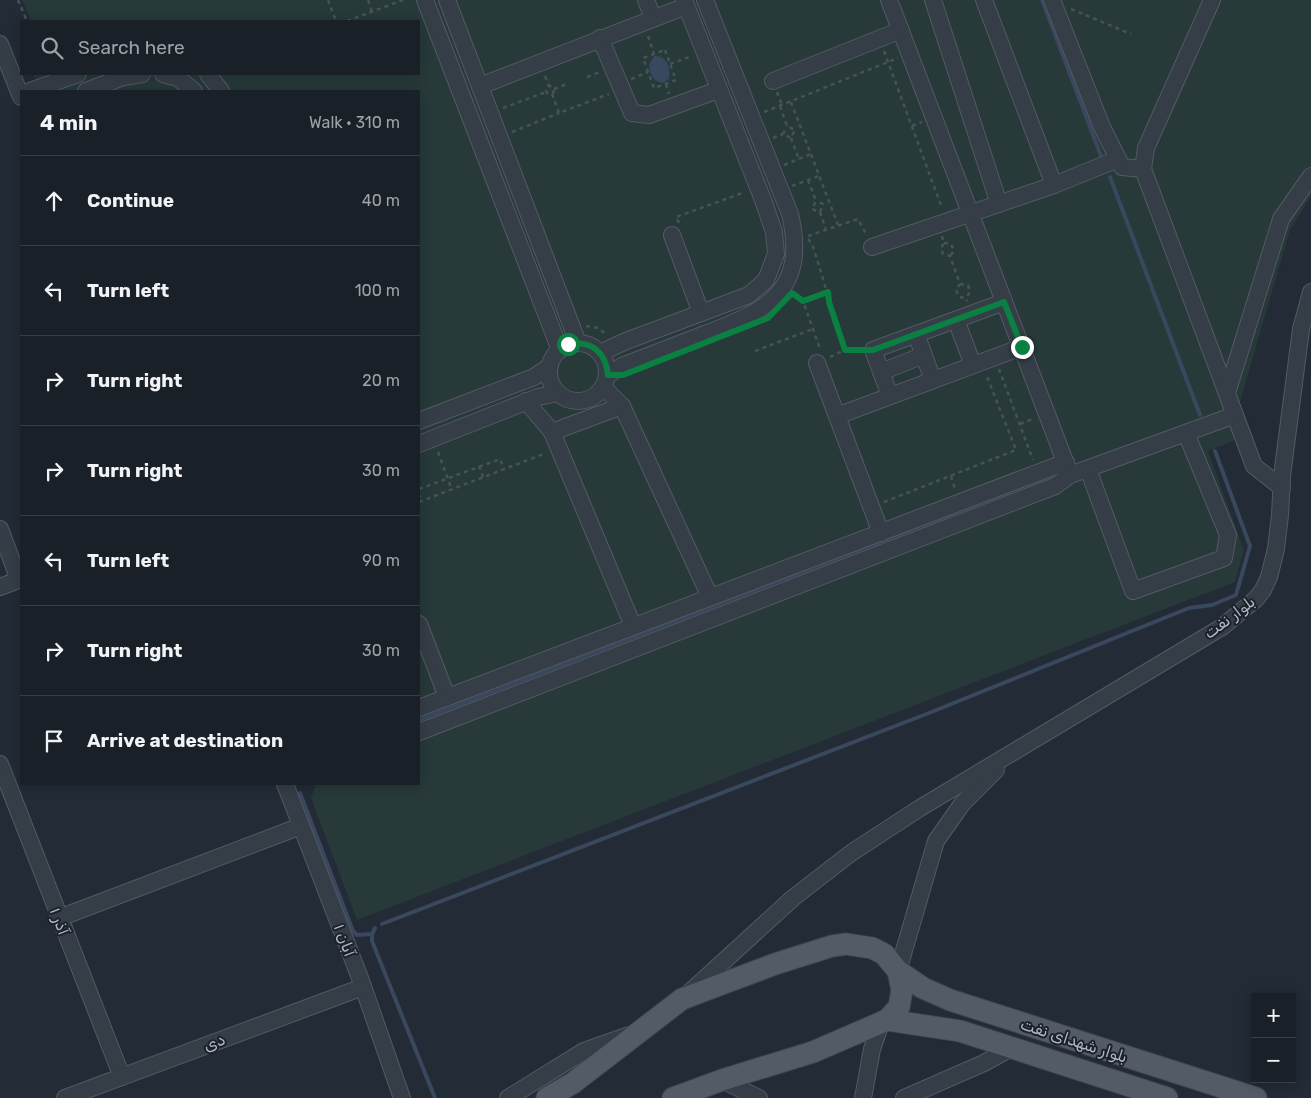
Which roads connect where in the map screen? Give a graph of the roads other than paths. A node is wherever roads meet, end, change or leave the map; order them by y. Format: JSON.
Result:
{"nodes":[{"id":1,"x":425,"y":0,"type":"edge"},
{"id":2,"x":447,"y":0,"type":"edge"},
{"id":3,"x":646,"y":0,"type":"edge"},
{"id":4,"x":705,"y":0,"type":"edge"},
{"id":5,"x":933,"y":0,"type":"edge"},
{"id":6,"x":984,"y":0,"type":"edge"},
{"id":7,"x":1212,"y":0,"type":"edge"},
{"id":8,"x":892,"y":1,"type":"edge"},
{"id":9,"x":1052,"y":1,"type":"edge"},
{"id":10,"x":685,"y":3,"type":"edge"},
{"id":11,"x":648,"y":20,"type":"junction"},
{"id":12,"x":901,"y":30,"type":"junction"},
{"id":13,"x":600,"y":38,"type":"junction"},
{"id":14,"x":0,"y":44,"type":"edge"},
{"id":15,"x":75,"y":75,"type":"edge"},
{"id":16,"x":167,"y":75,"type":"edge"},
{"id":17,"x":209,"y":75,"type":"edge"},
{"id":18,"x":123,"y":76,"type":"edge"},
{"id":19,"x":773,"y":80,"type":"dead end"},
{"id":20,"x":480,"y":86,"type":"junction"},
{"id":21,"x":21,"y":90,"type":"edge"},
{"id":22,"x":34,"y":90,"type":"edge"},
{"id":23,"x":88,"y":90,"type":"edge"},
{"id":24,"x":193,"y":90,"type":"edge"},
{"id":25,"x":220,"y":90,"type":"edge"},
{"id":26,"x":718,"y":90,"type":"junction"},
{"id":27,"x":756,"y":115,"type":"junction"},
{"id":28,"x":732,"y":124,"type":"junction"},
{"id":29,"x":503,"y":133,"type":"junction"},
{"id":30,"x":478,"y":139,"type":"junction"},
{"id":31,"x":1118,"y":159,"type":"junction"},
{"id":32,"x":1143,"y":169,"type":"junction"},
{"id":33,"x":1311,"y":176,"type":"edge"},
{"id":34,"x":1054,"y":185,"type":"junction"},
{"id":35,"x":999,"y":204,"type":"junction"},
{"id":36,"x":971,"y":213,"type":"junction"},
{"id":37,"x":672,"y":235,"type":"road end"},
{"id":38,"x":872,"y":247,"type":"road end"},
{"id":39,"x":1311,"y":292,"type":"edge"},
{"id":40,"x":1004,"y":302,"type":"junction"},
{"id":41,"x":702,"y":313,"type":"junction"},
{"id":42,"x":956,"y":320,"type":"junction"},
{"id":43,"x":916,"y":334,"type":"junction"},
{"id":44,"x":578,"y":343,"type":"junction"},
{"id":45,"x":1022,"y":347,"type":"junction"},
{"id":46,"x":560,"y":350,"type":"junction"},
{"id":47,"x":600,"y":353,"type":"junction"},
{"id":48,"x":924,"y":355,"type":"junction"},
{"id":49,"x":819,"y":357,"type":"road end"},
{"id":50,"x":983,"y":361,"type":"junction"},
{"id":51,"x":550,"y":366,"type":"junction"},
{"id":52,"x":881,"y":372,"type":"junction"},
{"id":53,"x":933,"y":380,"type":"junction"},
{"id":54,"x":605,"y":381,"type":"junction"},
{"id":55,"x":558,"y":393,"type":"junction"},
{"id":56,"x":1227,"y":393,"type":"junction"},
{"id":57,"x":890,"y":396,"type":"junction"},
{"id":58,"x":526,"y":401,"type":"junction"},
{"id":59,"x":622,"y":406,"type":"junction"},
{"id":60,"x":1235,"y":414,"type":"junction"},
{"id":61,"x":836,"y":416,"type":"junction"},
{"id":62,"x":420,"y":421,"type":"edge"},
{"id":63,"x":552,"y":432,"type":"junction"},
{"id":64,"x":1186,"y":433,"type":"junction"},
{"id":65,"x":424,"y":438,"type":"edge"},
{"id":66,"x":1068,"y":469,"type":"junction"},
{"id":67,"x":1088,"y":469,"type":"junction"},
{"id":68,"x":1282,"y":488,"type":"junction"},
{"id":69,"x":0,"y":529,"type":"edge"},
{"id":70,"x":881,"y":532,"type":"junction"},
{"id":71,"x":20,"y":579,"type":"edge"},
{"id":72,"x":0,"y":587,"type":"edge"},
{"id":73,"x":710,"y":597,"type":"junction"},
{"id":74,"x":633,"y":626,"type":"junction"},
{"id":75,"x":420,"y":627,"type":"edge"},
{"id":76,"x":446,"y":697,"type":"junction"},
{"id":77,"x":420,"y":708,"type":"edge"},
{"id":78,"x":420,"y":732,"type":"edge"},
{"id":79,"x":1012,"y":754,"type":"junction"},
{"id":80,"x":0,"y":764,"type":"edge"},
{"id":81,"x":285,"y":785,"type":"edge"},
{"id":82,"x":301,"y":826,"type":"junction"},
{"id":83,"x":58,"y":918,"type":"junction"},
{"id":84,"x":898,"y":971,"type":"junction"},
{"id":85,"x":363,"y":987,"type":"junction"},
{"id":86,"x":682,"y":999,"type":"junction"},
{"id":87,"x":884,"y":1022,"type":"junction"},
{"id":88,"x":641,"y":1030,"type":"junction"},
{"id":89,"x":1013,"y":1047,"type":"junction"},
{"id":90,"x":122,"y":1077,"type":"junction"},
{"id":91,"x":722,"y":1080,"type":"junction"},
{"id":92,"x":66,"y":1098,"type":"edge"},
{"id":93,"x":402,"y":1098,"type":"edge"},
{"id":94,"x":508,"y":1098,"type":"edge"},
{"id":95,"x":547,"y":1098,"type":"edge"},
{"id":96,"x":673,"y":1098,"type":"edge"},
{"id":97,"x":759,"y":1098,"type":"edge"},
{"id":98,"x":863,"y":1098,"type":"edge"},
{"id":99,"x":904,"y":1098,"type":"edge"},
{"id":100,"x":1167,"y":1098,"type":"edge"},
{"id":101,"x":1256,"y":1098,"type":"edge"}],
"edges":[{"from":1,"to":30,"type":"street"},
{"from":2,"to":20,"type":"street"},
{"from":3,"to":11,"type":"street"},
{"from":4,"to":27,"type":"street"},
{"from":5,"to":35,"type":"street"},
{"from":6,"to":34,"type":"street"},
{"from":7,"to":32,"type":"street"},
{"from":8,"to":12,"type":"street"},
{"from":9,"to":31,"type":"street"},
{"from":10,"to":11,"type":"street"},
{"from":10,"to":26,"type":"street"},
{"from":11,"to":13,"type":"street"},
{"from":12,"to":19,"type":"street"},
{"from":12,"to":36,"type":"street"},
{"from":13,"to":20,"type":"street"},
{"from":13,"to":26,"type":"street"},
{"from":14,"to":21,"type":"street"},
{"from":15,"to":22,"type":"street"},
{"from":16,"to":24,"type":"street"},
{"from":17,"to":25,"type":"street"},
{"from":18,"to":23,"type":"street"},
{"from":20,"to":29,"type":"street"},
{"from":26,"to":28,"type":"street"},
{"from":27,"to":28,"type":"street"},
{"from":27,"to":54,"type":"street"},
{"from":28,"to":41,"type":"street"},
{"from":29,"to":30,"type":"street"},
{"from":29,"to":44,"type":"street"},
{"from":30,"to":46,"type":"street"},
{"from":31,"to":32,"type":"street"},
{"from":31,"to":34,"type":"street"},
{"from":32,"to":56,"type":"street"},
{"from":33,"to":56,"type":"street"},
{"from":34,"to":35,"type":"street"},
{"from":35,"to":36,"type":"street"},
{"from":36,"to":38,"type":"street"},
{"from":36,"to":40,"type":"street"},
{"from":37,"to":41,"type":"street"},
{"from":39,"to":68,"type":"street","name":"بلوار نفت"},
{"from":40,"to":42,"type":"street"},
{"from":40,"to":45,"type":"street"},
{"from":41,"to":47,"type":"street"},
{"from":42,"to":43,"type":"street"},
{"from":42,"to":50,"type":"street"},
{"from":43,"to":48,"type":"street"},
{"from":43,"to":52,"type":"street"},
{"from":44,"to":46,"type":"street"},
{"from":44,"to":47,"type":"street"},
{"from":45,"to":50,"type":"street"},
{"from":45,"to":66,"type":"street"},
{"from":46,"to":51,"type":"street"},
{"from":47,"to":54,"type":"street"},
{"from":48,"to":52,"type":"street"},
{"from":48,"to":53,"type":"street"},
{"from":49,"to":61,"type":"street"},
{"from":50,"to":53,"type":"street"},
{"from":51,"to":55,"type":"street"},
{"from":51,"to":62,"type":"street"},
{"from":52,"to":57,"type":"street"},
{"from":53,"to":57,"type":"street"},
{"from":54,"to":55,"type":"street"},
{"from":54,"to":59,"type":"street"},
{"from":55,"to":58,"type":"street"},
{"from":56,"to":60,"type":"street"},
{"from":57,"to":61,"type":"street"},
{"from":58,"to":63,"type":"street"},
{"from":58,"to":65,"type":"street"},
{"from":59,"to":63,"type":"street"},
{"from":59,"to":73,"type":"street"},
{"from":60,"to":64,"type":"street"},
{"from":60,"to":68,"type":"street"},
{"from":61,"to":70,"type":"street"},
{"from":63,"to":74,"type":"street"},
{"from":64,"to":67,"type":"street"},
{"from":64,"to":67,"type":"street"},
{"from":66,"to":67,"type":"street"},
{"from":66,"to":70,"type":"street"},
{"from":66,"to":78,"type":"street"},
{"from":68,"to":79,"type":"street","name":"بلوار نفت"},
{"from":69,"to":71,"type":"street"},
{"from":70,"to":73,"type":"street"},
{"from":71,"to":72,"type":"street"},
{"from":73,"to":74,"type":"street"},
{"from":74,"to":76,"type":"street"},
{"from":75,"to":76,"type":"street"},
{"from":76,"to":77,"type":"street"},
{"from":79,"to":84,"type":"street"},
{"from":79,"to":86,"type":"street"},
{"from":80,"to":83,"type":"street","name":"آذر ۱"},
{"from":81,"to":82,"type":"street","name":"آبان ۱"},
{"from":82,"to":83,"type":"street"},
{"from":82,"to":85,"type":"street","name":"آبان ۱"},
{"from":83,"to":90,"type":"street","name":"آذر ۱"},
{"from":84,"to":86,"type":"main road","name":"بلوار شهدای نفت"},
{"from":84,"to":87,"type":"main road"},
{"from":84,"to":101,"type":"main road","name":"بلوار شهدای نفت"},
{"from":85,"to":90,"type":"street","name":"دی"},
{"from":85,"to":93,"type":"street","name":"آبان ۱"},
{"from":86,"to":88,"type":"main road","name":"بلوار شهدای نفت"},
{"from":87,"to":89,"type":"main road","name":"بلوار شهدای نفت"},
{"from":87,"to":91,"type":"main road"},
{"from":87,"to":98,"type":"street"},
{"from":88,"to":94,"type":"street"},
{"from":88,"to":95,"type":"main road","name":"بلوار شهدای نفت"},
{"from":89,"to":99,"type":"street"},
{"from":89,"to":100,"type":"main road","name":"بلوار شهدای نفت"},
{"from":90,"to":92,"type":"street","name":"دی"},
{"from":91,"to":96,"type":"main road"},
{"from":91,"to":97,"type":"street"}]}
